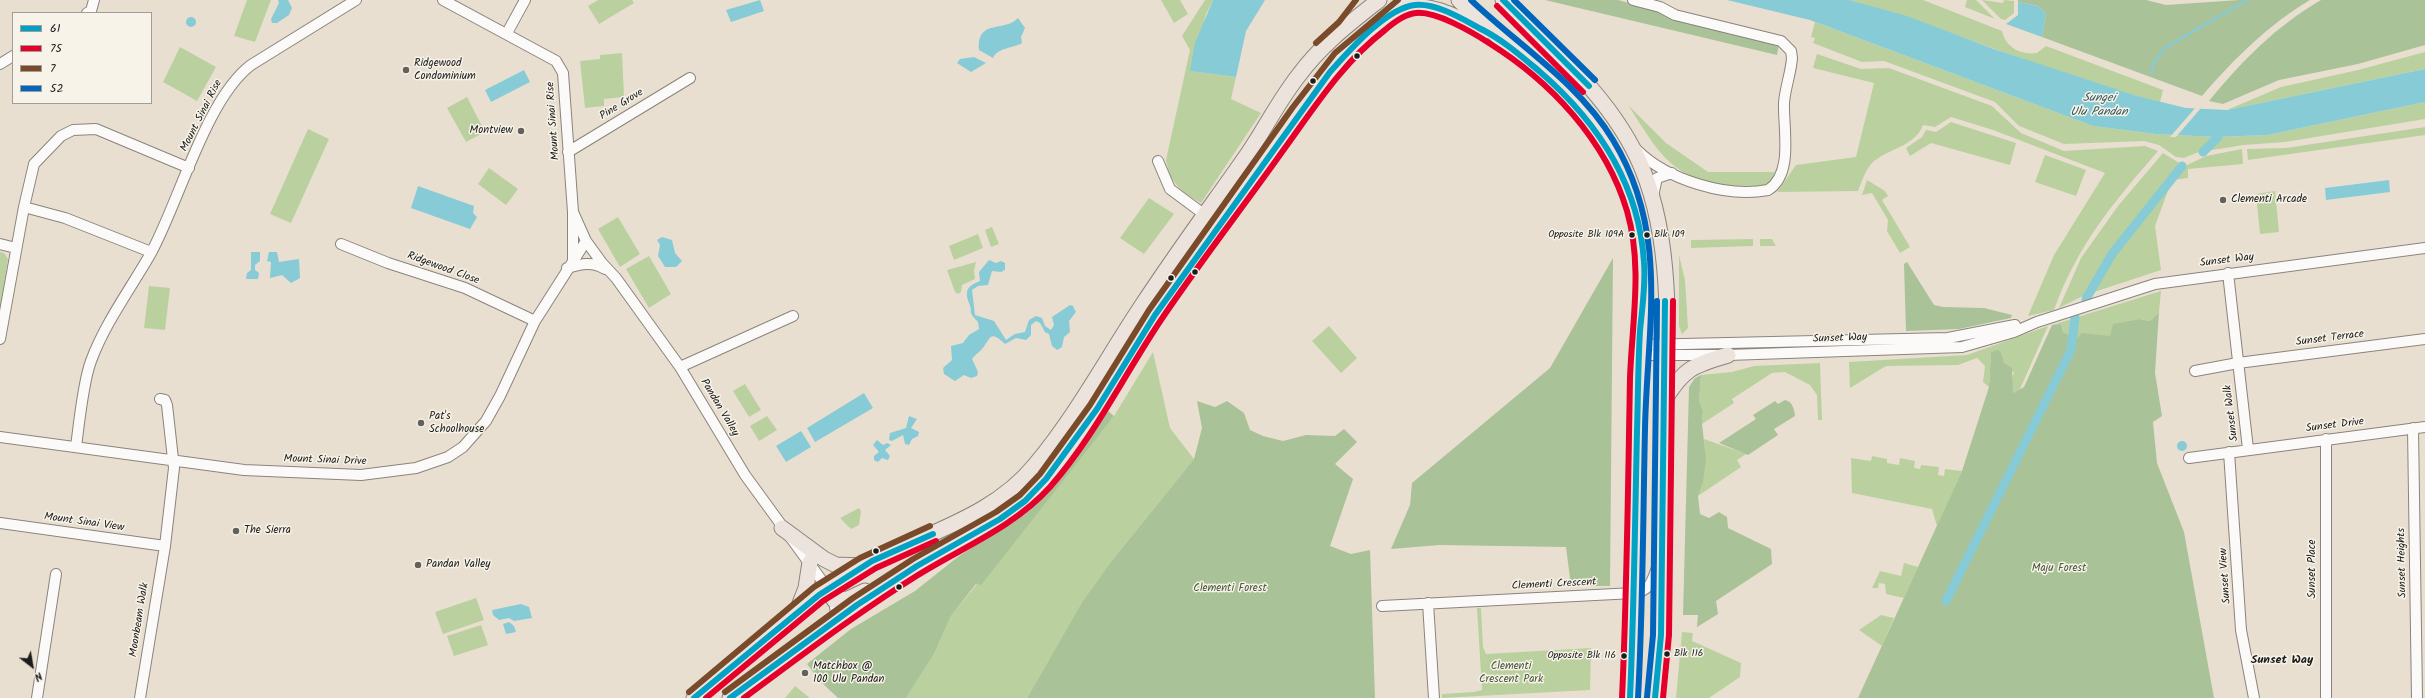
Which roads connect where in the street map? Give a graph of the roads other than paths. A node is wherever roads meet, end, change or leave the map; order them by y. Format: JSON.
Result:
{"nodes":[{"id":1,"x":94,"y":0,"type":"edge"},
{"id":2,"x":356,"y":0,"type":"edge"},
{"id":3,"x":443,"y":0,"type":"edge"},
{"id":4,"x":525,"y":0,"type":"edge"},
{"id":5,"x":1366,"y":0,"type":"edge"},
{"id":6,"x":1379,"y":0,"type":"edge"},
{"id":7,"x":1459,"y":0,"type":"edge"},
{"id":8,"x":1503,"y":0,"type":"edge"},
{"id":9,"x":1633,"y":0,"type":"edge"},
{"id":10,"x":1405,"y":4,"type":"edge"},
{"id":11,"x":90,"y":12,"type":"edge"},
{"id":12,"x":1345,"y":27,"type":"junction"},
{"id":13,"x":507,"y":33,"type":"junction"},
{"id":14,"x":1497,"y":37,"type":"junction"},
{"id":15,"x":12,"y":57,"type":"edge"},
{"id":16,"x":0,"y":64,"type":"edge"},
{"id":17,"x":690,"y":78,"type":"dead end"},
{"id":18,"x":1299,"y":112,"type":"junction"},
{"id":19,"x":1272,"y":115,"type":"junction"},
{"id":20,"x":1629,"y":144,"type":"junction"},
{"id":21,"x":568,"y":152,"type":"junction"},
{"id":22,"x":1158,"y":161,"type":"dead end"},
{"id":23,"x":189,"y":168,"type":"junction"},
{"id":24,"x":1672,"y":173,"type":"junction"},
{"id":25,"x":1653,"y":201,"type":"junction"},
{"id":26,"x":24,"y":207,"type":"junction"},
{"id":27,"x":573,"y":212,"type":"junction"},
{"id":28,"x":1205,"y":215,"type":"junction"},
{"id":29,"x":586,"y":241,"type":"junction"},
{"id":30,"x":0,"y":244,"type":"edge"},
{"id":31,"x":341,"y":244,"type":"dead end"},
{"id":32,"x":16,"y":248,"type":"junction"},
{"id":33,"x":2425,"y":248,"type":"edge"},
{"id":34,"x":151,"y":252,"type":"junction"},
{"id":35,"x":573,"y":260,"type":"junction"},
{"id":36,"x":567,"y":268,"type":"junction"},
{"id":37,"x":2228,"y":274,"type":"junction"},
{"id":38,"x":616,"y":278,"type":"junction"},
{"id":39,"x":792,"y":316,"type":"dead end"},
{"id":40,"x":535,"y":321,"type":"junction"},
{"id":41,"x":2037,"y":322,"type":"junction"},
{"id":42,"x":0,"y":339,"type":"edge"},
{"id":43,"x":2425,"y":339,"type":"edge"},
{"id":44,"x":1640,"y":350,"type":"junction"},
{"id":45,"x":1665,"y":350,"type":"junction"},
{"id":46,"x":1728,"y":355,"type":"junction"},
{"id":47,"x":2238,"y":363,"type":"junction"},
{"id":48,"x":680,"y":367,"type":"junction"},
{"id":49,"x":2195,"y":370,"type":"dead end"},
{"id":50,"x":160,"y":399,"type":"dead end"},
{"id":51,"x":1664,"y":400,"type":"junction"},
{"id":52,"x":2425,"y":427,"type":"edge"},
{"id":53,"x":2413,"y":428,"type":"junction"},
{"id":54,"x":0,"y":437,"type":"edge"},
{"id":55,"x":2326,"y":439,"type":"junction"},
{"id":56,"x":76,"y":448,"type":"junction"},
{"id":57,"x":2248,"y":449,"type":"junction"},
{"id":58,"x":2229,"y":452,"type":"junction"},
{"id":59,"x":2189,"y":458,"type":"dead end"},
{"id":60,"x":173,"y":461,"type":"junction"},
{"id":61,"x":0,"y":523,"type":"edge"},
{"id":62,"x":782,"y":528,"type":"junction"},
{"id":63,"x":165,"y":546,"type":"junction"},
{"id":64,"x":1661,"y":558,"type":"junction"},
{"id":65,"x":810,"y":562,"type":"junction"},
{"id":66,"x":864,"y":566,"type":"junction"},
{"id":67,"x":917,"y":566,"type":"junction"},
{"id":68,"x":56,"y":574,"type":"dead end"},
{"id":69,"x":1634,"y":593,"type":"junction"},
{"id":70,"x":831,"y":594,"type":"junction"},
{"id":71,"x":1428,"y":603,"type":"junction"},
{"id":72,"x":1382,"y":606,"type":"dead end"},
{"id":73,"x":797,"y":612,"type":"junction"},
{"id":74,"x":837,"y":619,"type":"junction"},
{"id":75,"x":37,"y":698,"type":"edge"},
{"id":76,"x":140,"y":698,"type":"edge"},
{"id":77,"x":694,"y":698,"type":"edge"},
{"id":78,"x":730,"y":698,"type":"edge"},
{"id":79,"x":1434,"y":698,"type":"edge"},
{"id":80,"x":1630,"y":698,"type":"edge"},
{"id":81,"x":1655,"y":698,"type":"edge"},
{"id":82,"x":2254,"y":698,"type":"edge"},
{"id":83,"x":2326,"y":698,"type":"edge"},
{"id":84,"x":2417,"y":698,"type":"edge"}],
"edges":[{"from":1,"to":11,"type":"street"},
{"from":2,"to":23,"type":"street","name":"Mount Sinai Rise"},
{"from":3,"to":13,"type":"street","name":"Mount Sinai Rise"},
{"from":4,"to":13,"type":"street"},
{"from":5,"to":12,"type":"main road"},
{"from":6,"to":12,"type":"main road"},
{"from":7,"to":14,"type":"main road"},
{"from":8,"to":20,"type":"main road"},
{"from":9,"to":24,"type":"street"},
{"from":10,"to":14,"type":"main road"},
{"from":10,"to":18,"type":"main road"},
{"from":12,"to":19,"type":"main road"},
{"from":13,"to":21,"type":"street","name":"Mount Sinai Rise"},
{"from":14,"to":44,"type":"main road"},
{"from":15,"to":16,"type":"street"},
{"from":17,"to":21,"type":"street","name":"Pine Grove"},
{"from":18,"to":19,"type":"main road"},
{"from":18,"to":67,"type":"main road"},
{"from":19,"to":28,"type":"main road"},
{"from":20,"to":24,"type":"street"},
{"from":20,"to":25,"type":"main road"},
{"from":21,"to":27,"type":"street","name":"Mount Sinai Rise"},
{"from":22,"to":28,"type":"street"},
{"from":23,"to":26,"type":"street"},
{"from":23,"to":34,"type":"street","name":"Mount Sinai Rise"},
{"from":24,"to":25,"type":"street"},
{"from":25,"to":45,"type":"main road"},
{"from":26,"to":32,"type":"street"},
{"from":26,"to":34,"type":"street"},
{"from":27,"to":29,"type":"street","name":"Pandan Valley"},
{"from":27,"to":35,"type":"street"},
{"from":28,"to":66,"type":"main road"},
{"from":29,"to":35,"type":"street","name":"Mount Sinai Drive"},
{"from":29,"to":38,"type":"street","name":"Pandan Valley"},
{"from":30,"to":32,"type":"street"},
{"from":31,"to":40,"type":"street","name":"Ridgewood Close"},
{"from":32,"to":42,"type":"street"},
{"from":33,"to":37,"type":"street","name":"Sunset Way"},
{"from":34,"to":56,"type":"street","name":"Mount Sinai Rise"},
{"from":35,"to":36,"type":"street","name":"Mount Sinai Drive"},
{"from":36,"to":38,"type":"street"},
{"from":36,"to":40,"type":"street","name":"Mount Sinai Drive"},
{"from":37,"to":41,"type":"street","name":"Sunset Way"},
{"from":37,"to":47,"type":"street","name":"Sunset Walk"},
{"from":38,"to":48,"type":"street","name":"Pandan Valley"},
{"from":39,"to":48,"type":"street"},
{"from":40,"to":60,"type":"street","name":"Mount Sinai Drive"},
{"from":41,"to":45,"type":"street","name":"Sunset Way"},
{"from":41,"to":46,"type":"street","name":"Sunset Way"},
{"from":43,"to":47,"type":"street","name":"Sunset Terrace"},
{"from":44,"to":45,"type":"street","name":"Sunset Way"},
{"from":44,"to":69,"type":"main road"},
{"from":45,"to":46,"type":"street","name":"Sunset Way"},
{"from":45,"to":51,"type":"main road"},
{"from":46,"to":51,"type":"main road"},
{"from":47,"to":49,"type":"street"},
{"from":47,"to":57,"type":"street","name":"Sunset Walk"},
{"from":48,"to":62,"type":"street","name":"Pandan Valley"},
{"from":50,"to":60,"type":"street","name":"Moonbeam Walk"},
{"from":51,"to":64,"type":"main road"},
{"from":52,"to":53,"type":"street","name":"Sunset Drive"},
{"from":53,"to":55,"type":"street","name":"Sunset Drive"},
{"from":53,"to":84,"type":"street","name":"Sunset Heights"},
{"from":54,"to":56,"type":"street","name":"Mount Sinai Drive"},
{"from":55,"to":57,"type":"street","name":"Sunset Drive"},
{"from":55,"to":83,"type":"street","name":"Sunset Place"},
{"from":56,"to":60,"type":"street","name":"Mount Sinai Drive"},
{"from":57,"to":58,"type":"street","name":"Sunset Walk"},
{"from":58,"to":59,"type":"street","name":"Sunset Walk"},
{"from":58,"to":82,"type":"street","name":"Sunset View"},
{"from":60,"to":63,"type":"street","name":"Moonbeam Walk"},
{"from":61,"to":63,"type":"street","name":"Mount Sinai View"},
{"from":62,"to":65,"type":"street","name":"Pandan Valley"},
{"from":62,"to":66,"type":"main road"},
{"from":63,"to":76,"type":"street","name":"Moonbeam Walk"},
{"from":64,"to":69,"type":"street","name":"Clementi Crescent"},
{"from":64,"to":81,"type":"main road"},
{"from":65,"to":70,"type":"street","name":"Pandan Valley"},
{"from":65,"to":73,"type":"main road"},
{"from":66,"to":70,"type":"main road"},
{"from":67,"to":70,"type":"main road"},
{"from":67,"to":74,"type":"main road"},
{"from":68,"to":75,"type":"street"},
{"from":69,"to":71,"type":"street","name":"Clementi Crescent"},
{"from":69,"to":80,"type":"main road"},
{"from":70,"to":73,"type":"main road"},
{"from":70,"to":74,"type":"street","name":"Pandan Valley"},
{"from":71,"to":72,"type":"street","name":"Clementi Crescent"},
{"from":71,"to":79,"type":"street"},
{"from":73,"to":77,"type":"main road"},
{"from":74,"to":78,"type":"main road"}]}
